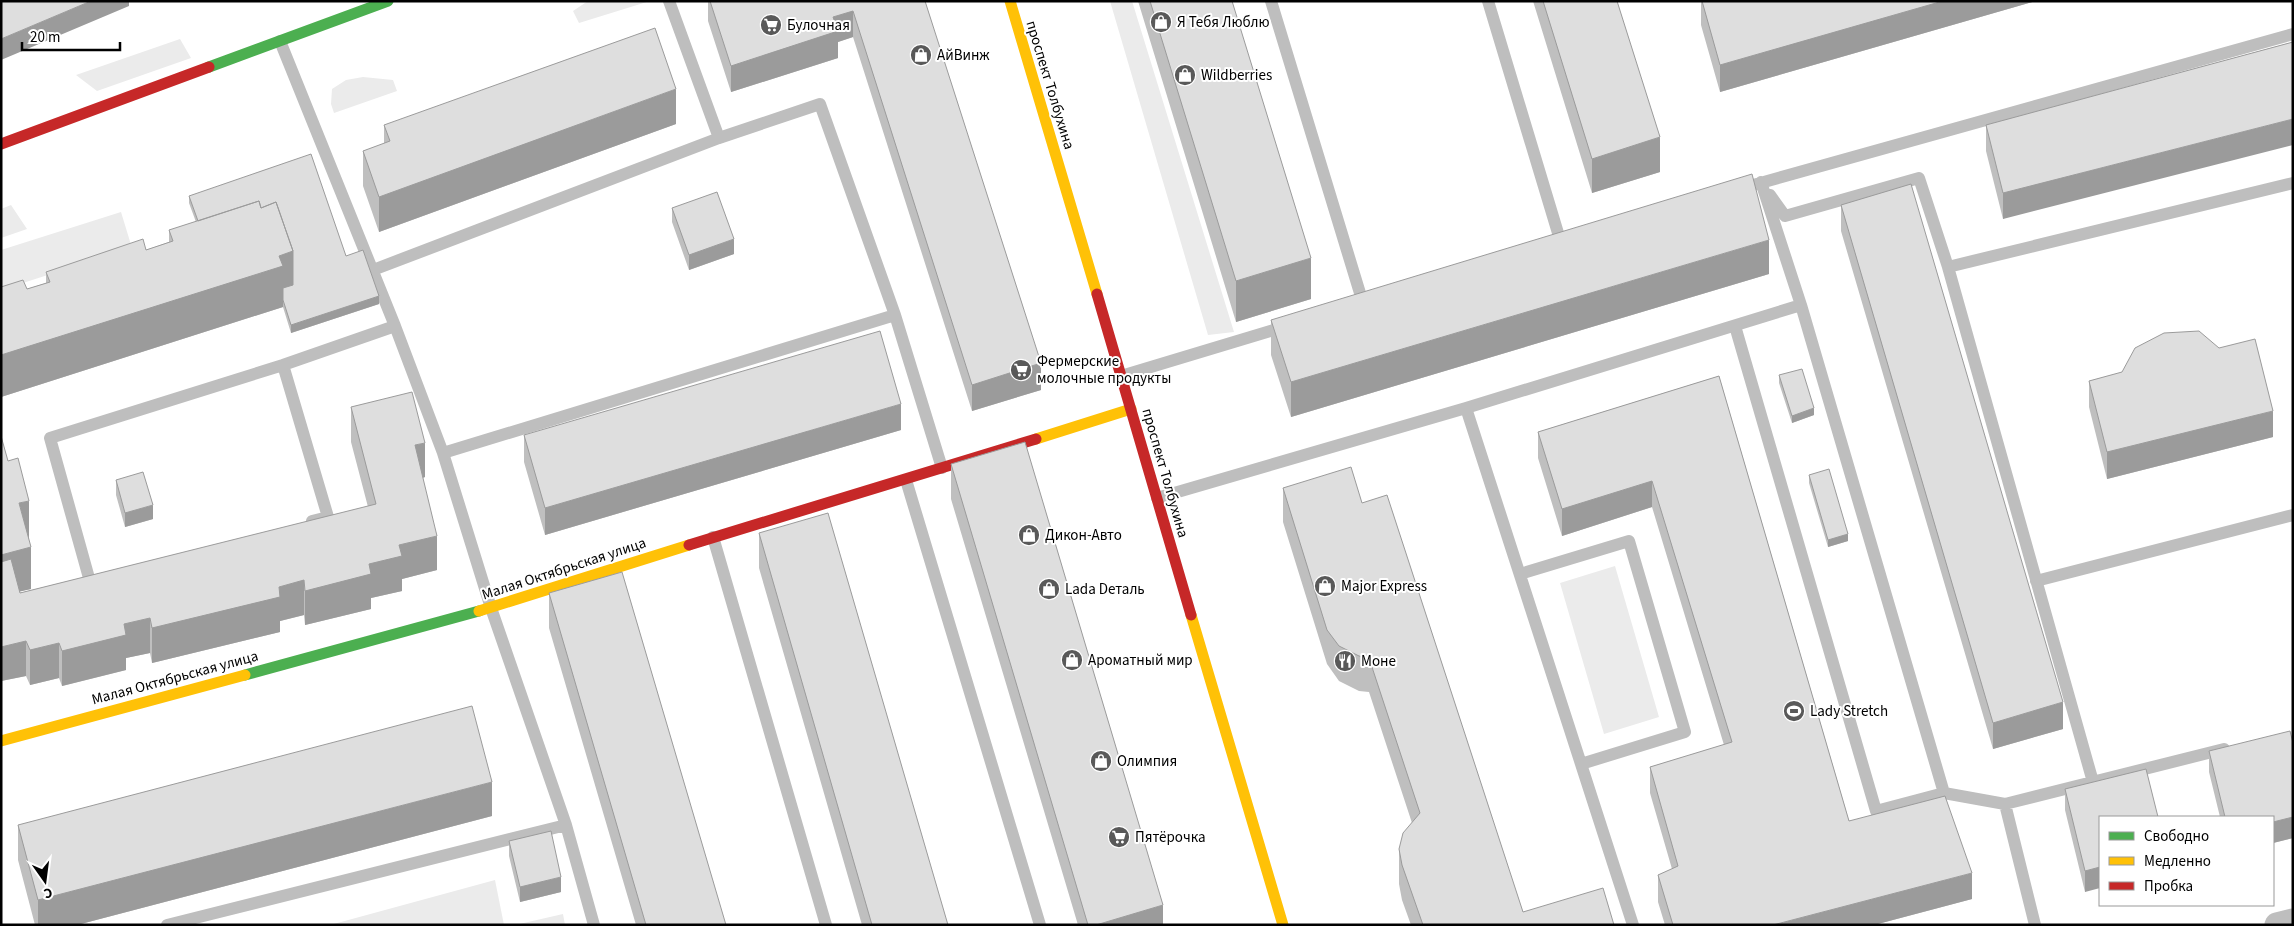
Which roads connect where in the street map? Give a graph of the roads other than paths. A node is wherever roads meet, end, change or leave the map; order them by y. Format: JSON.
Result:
{"nodes":[{"id":1,"x":388,"y":1,"type":"edge"},
{"id":2,"x":669,"y":1,"type":"edge"},
{"id":3,"x":1010,"y":1,"type":"edge"},
{"id":4,"x":1271,"y":1,"type":"edge"},
{"id":5,"x":1488,"y":1,"type":"edge"},
{"id":6,"x":2293,"y":34,"type":"edge"},
{"id":7,"x":280,"y":41,"type":"junction"},
{"id":8,"x":719,"y":138,"type":"junction"},
{"id":9,"x":1,"y":144,"type":"edge"},
{"id":10,"x":1761,"y":182,"type":"junction"},
{"id":11,"x":2293,"y":182,"type":"edge"},
{"id":12,"x":1723,"y":194,"type":"edge"},
{"id":13,"x":1561,"y":243,"type":"edge"},
{"id":14,"x":1948,"y":268,"type":"junction"},
{"id":15,"x":373,"y":270,"type":"junction"},
{"id":16,"x":1363,"y":303,"type":"edge"},
{"id":17,"x":1801,"y":305,"type":"junction"},
{"id":18,"x":895,"y":315,"type":"junction"},
{"id":19,"x":1298,"y":323,"type":"edge"},
{"id":20,"x":395,"y":326,"type":"junction"},
{"id":21,"x":1734,"y":326,"type":"junction"},
{"id":22,"x":283,"y":365,"type":"junction"},
{"id":23,"x":1122,"y":376,"type":"junction"},
{"id":24,"x":1466,"y":408,"type":"junction"},
{"id":25,"x":1131,"y":409,"type":"junction"},
{"id":26,"x":443,"y":453,"type":"junction"},
{"id":27,"x":942,"y":468,"type":"junction"},
{"id":28,"x":906,"y":480,"type":"junction"},
{"id":29,"x":1157,"y":498,"type":"junction"},
{"id":30,"x":2293,"y":515,"type":"edge"},
{"id":31,"x":299,"y":524,"type":"edge"},
{"id":32,"x":713,"y":537,"type":"junction"},
{"id":33,"x":1520,"y":574,"type":"junction"},
{"id":34,"x":89,"y":578,"type":"edge"},
{"id":35,"x":2036,"y":581,"type":"junction"},
{"id":36,"x":491,"y":608,"type":"junction"},
{"id":37,"x":1,"y":741,"type":"edge"},
{"id":38,"x":2236,"y":746,"type":"edge"},
{"id":39,"x":1581,"y":764,"type":"junction"},
{"id":40,"x":2094,"y":782,"type":"junction"},
{"id":41,"x":1944,"y":793,"type":"junction"},
{"id":42,"x":2005,"y":804,"type":"junction"},
{"id":43,"x":566,"y":824,"type":"junction"},
{"id":44,"x":2293,"y":921,"type":"edge"},
{"id":45,"x":167,"y":925,"type":"edge"},
{"id":46,"x":594,"y":925,"type":"edge"},
{"id":47,"x":826,"y":925,"type":"edge"},
{"id":48,"x":1040,"y":925,"type":"edge"},
{"id":49,"x":1283,"y":925,"type":"edge"},
{"id":50,"x":1633,"y":925,"type":"edge"},
{"id":51,"x":2035,"y":925,"type":"edge"},
{"id":52,"x":2277,"y":925,"type":"edge"}],
"edges":[{"from":1,"to":7,"type":"main road"},
{"from":2,"to":8,"type":"lane"},
{"from":3,"to":23,"type":"main road","name":"проспект Толбухина"},
{"from":4,"to":16,"type":"lane"},
{"from":5,"to":13,"type":"lane"},
{"from":6,"to":10,"type":"lane"},
{"from":7,"to":9,"type":"main road"},
{"from":7,"to":15,"type":"lane"},
{"from":8,"to":15,"type":"lane"},
{"from":8,"to":18,"type":"lane"},
{"from":10,"to":12,"type":"lane"},
{"from":10,"to":14,"type":"lane"},
{"from":10,"to":17,"type":"lane"},
{"from":11,"to":14,"type":"lane"},
{"from":14,"to":35,"type":"lane"},
{"from":15,"to":20,"type":"lane"},
{"from":17,"to":21,"type":"lane"},
{"from":17,"to":41,"type":"lane"},
{"from":18,"to":26,"type":"lane"},
{"from":18,"to":27,"type":"lane"},
{"from":19,"to":23,"type":"lane"},
{"from":20,"to":22,"type":"lane"},
{"from":20,"to":26,"type":"lane"},
{"from":21,"to":24,"type":"lane"},
{"from":21,"to":41,"type":"lane"},
{"from":22,"to":31,"type":"lane"},
{"from":22,"to":34,"type":"lane"},
{"from":23,"to":25,"type":"main road","name":"проспект Толбухина"},
{"from":24,"to":29,"type":"lane"},
{"from":24,"to":33,"type":"lane"},
{"from":25,"to":27,"type":"main road","name":"Малая Октябрьская улица"},
{"from":25,"to":29,"type":"main road","name":"проспект Толбухина"},
{"from":26,"to":36,"type":"lane"},
{"from":27,"to":28,"type":"main road","name":"Малая Октябрьская улица"},
{"from":28,"to":32,"type":"main road","name":"Малая Октябрьская улица"},
{"from":28,"to":48,"type":"lane"},
{"from":29,"to":49,"type":"main road","name":"проспект Толбухина"},
{"from":30,"to":35,"type":"lane"},
{"from":32,"to":36,"type":"main road","name":"Малая Октябрьская улица"},
{"from":32,"to":47,"type":"lane"},
{"from":33,"to":39,"type":"lane"},
{"from":33,"to":39,"type":"lane"},
{"from":35,"to":40,"type":"lane"},
{"from":36,"to":37,"type":"main road","name":"Малая Октябрьская улица"},
{"from":36,"to":43,"type":"lane"},
{"from":38,"to":40,"type":"lane"},
{"from":39,"to":50,"type":"lane"},
{"from":40,"to":42,"type":"lane"},
{"from":41,"to":42,"type":"lane"},
{"from":42,"to":51,"type":"lane"},
{"from":43,"to":45,"type":"lane"},
{"from":43,"to":46,"type":"lane"},
{"from":44,"to":52,"type":"street"}]}
